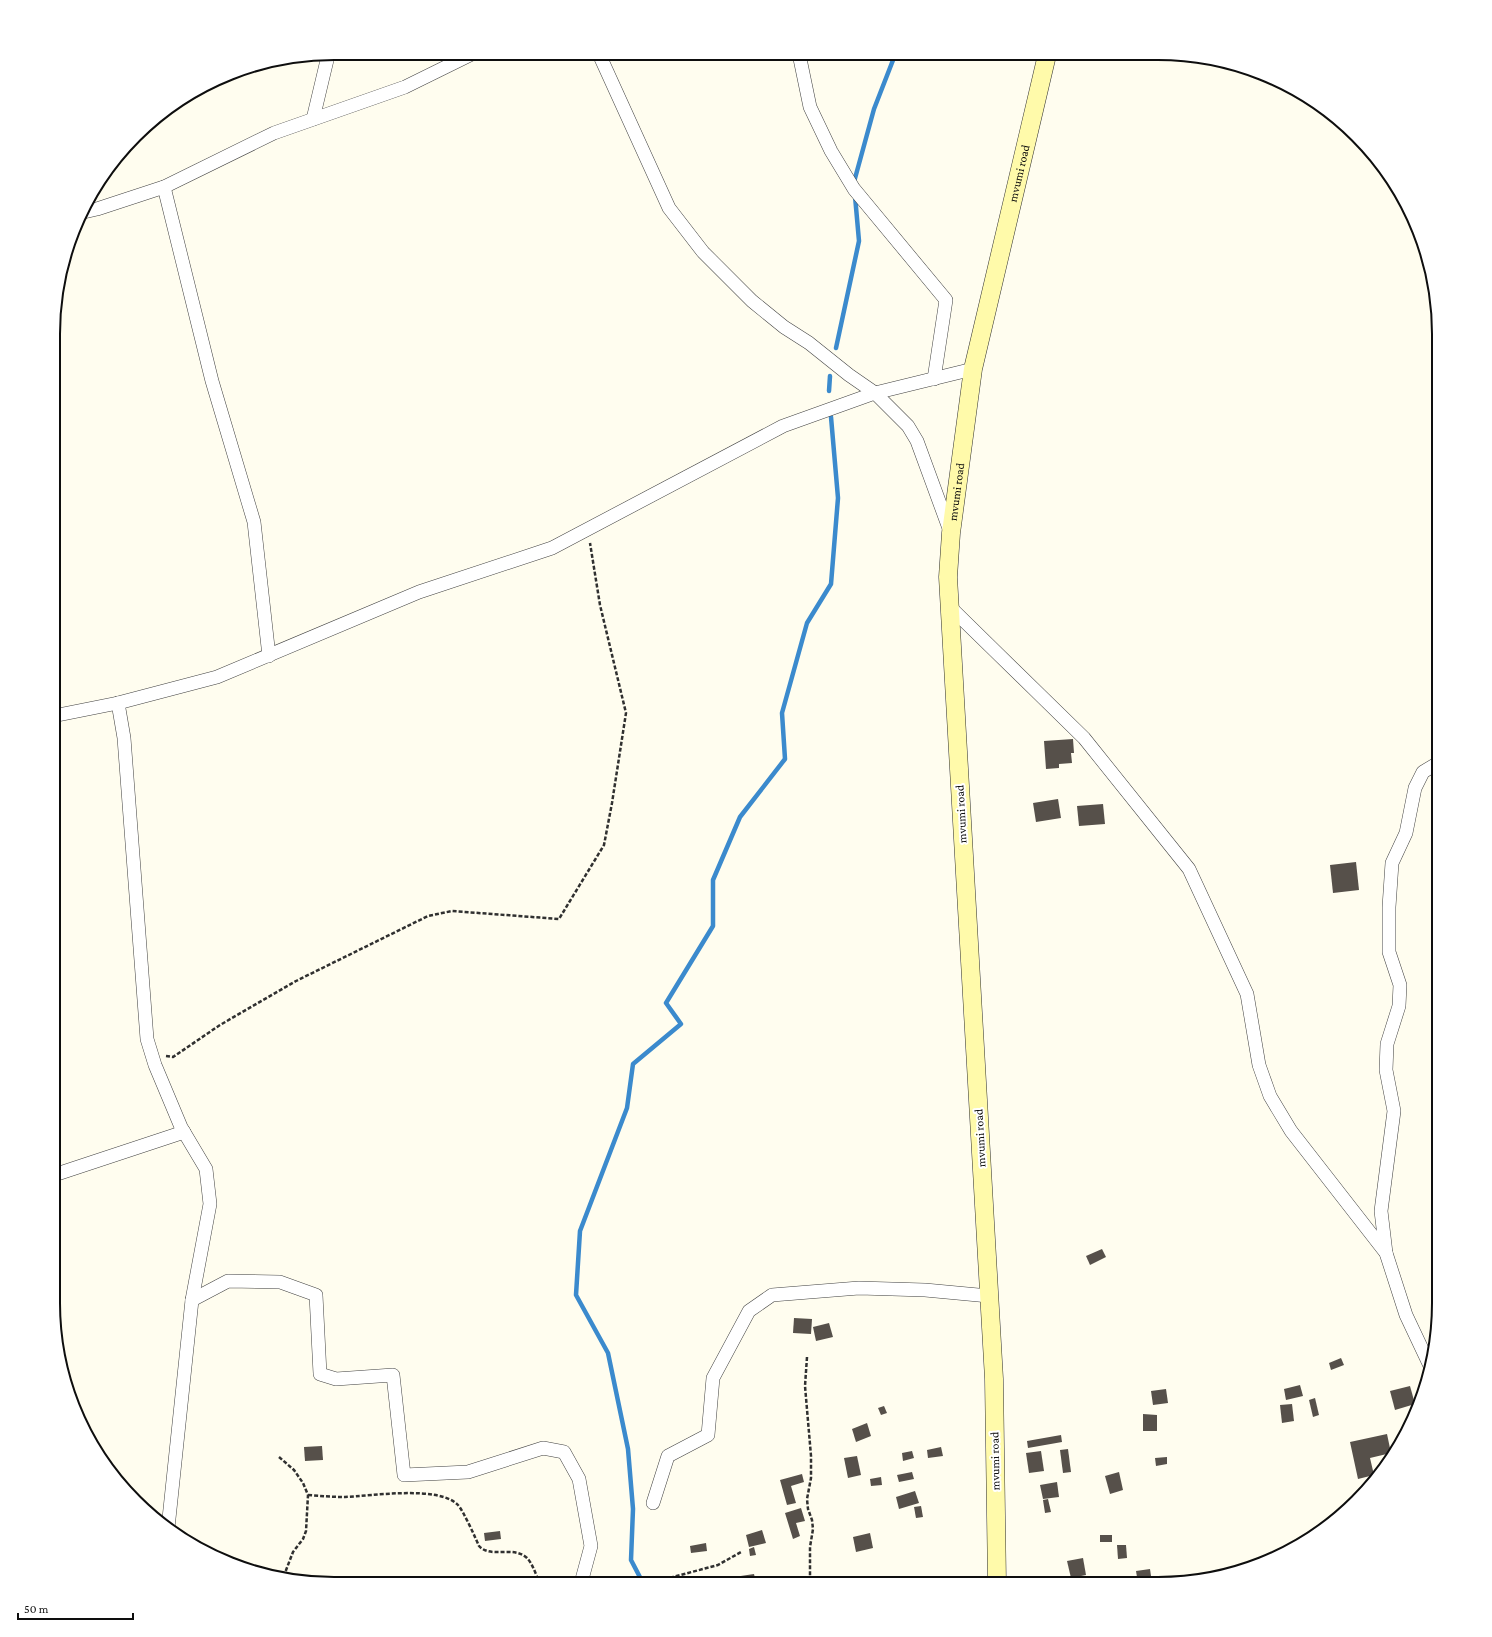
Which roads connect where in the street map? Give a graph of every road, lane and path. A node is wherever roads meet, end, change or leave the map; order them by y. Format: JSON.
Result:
{"nodes":[{"id":1,"x":327,"y":60,"type":"edge"},
{"id":2,"x":460,"y":60,"type":"edge"},
{"id":3,"x":602,"y":60,"type":"edge"},
{"id":4,"x":800,"y":60,"type":"edge"},
{"id":5,"x":1045,"y":60,"type":"edge"},
{"id":6,"x":313,"y":119,"type":"junction"},
{"id":7,"x":164,"y":187,"type":"junction"},
{"id":8,"x":89,"y":211,"type":"edge"},
{"id":9,"x":973,"y":369,"type":"junction"},
{"id":10,"x":934,"y":379,"type":"junction"},
{"id":11,"x":875,"y":393,"type":"junction"},
{"id":12,"x":588,"y":529,"type":"junction"},
{"id":13,"x":951,"y":533,"type":"junction"},
{"id":14,"x":949,"y":606,"type":"junction"},
{"id":15,"x":269,"y":656,"type":"junction"},
{"id":16,"x":118,"y":703,"type":"junction"},
{"id":17,"x":60,"y":715,"type":"edge"},
{"id":18,"x":1432,"y":767,"type":"edge"},
{"id":19,"x":152,"y":1055,"type":"junction"},
{"id":20,"x":184,"y":1132,"type":"junction"},
{"id":21,"x":60,"y":1173,"type":"edge"},
{"id":22,"x":1386,"y":1253,"type":"junction"},
{"id":23,"x":989,"y":1296,"type":"junction"},
{"id":24,"x":192,"y":1300,"type":"junction"},
{"id":25,"x":808,"y":1357,"type":"dead end"},
{"id":26,"x":1426,"y":1358,"type":"edge"},
{"id":27,"x":279,"y":1457,"type":"dead end"},
{"id":28,"x":308,"y":1495,"type":"junction"},
{"id":29,"x":653,"y":1503,"type":"dead end"},
{"id":30,"x":169,"y":1521,"type":"edge"},
{"id":31,"x":741,"y":1552,"type":"dead end"},
{"id":32,"x":285,"y":1573,"type":"edge"},
{"id":33,"x":537,"y":1577,"type":"edge"},
{"id":34,"x":583,"y":1577,"type":"edge"},
{"id":35,"x":673,"y":1577,"type":"edge"},
{"id":36,"x":810,"y":1577,"type":"edge"},
{"id":37,"x":997,"y":1577,"type":"edge"}],
"edges":[{"from":1,"to":6,"type":"street"},
{"from":2,"to":6,"type":"street"},
{"from":3,"to":11,"type":"street"},
{"from":4,"to":10,"type":"street"},
{"from":5,"to":9,"type":"street","name":"mvumi road"},
{"from":6,"to":7,"type":"street"},
{"from":7,"to":8,"type":"street"},
{"from":7,"to":15,"type":"street"},
{"from":9,"to":10,"type":"street"},
{"from":9,"to":13,"type":"street","name":"mvumi road"},
{"from":10,"to":11,"type":"street"},
{"from":11,"to":12,"type":"street"},
{"from":11,"to":13,"type":"street"},
{"from":12,"to":15,"type":"street"},
{"from":12,"to":19,"type":"path"},
{"from":13,"to":14,"type":"street","name":"mvumi road"},
{"from":14,"to":22,"type":"street"},
{"from":14,"to":23,"type":"street","name":"mvumi road"},
{"from":15,"to":16,"type":"street"},
{"from":16,"to":17,"type":"street"},
{"from":16,"to":19,"type":"street"},
{"from":18,"to":22,"type":"street"},
{"from":19,"to":20,"type":"street"},
{"from":20,"to":21,"type":"street"},
{"from":20,"to":24,"type":"street"},
{"from":22,"to":26,"type":"street"},
{"from":23,"to":29,"type":"street"},
{"from":23,"to":37,"type":"street","name":"mvumi road"},
{"from":24,"to":30,"type":"street"},
{"from":24,"to":34,"type":"street"},
{"from":25,"to":36,"type":"path"},
{"from":27,"to":28,"type":"path"},
{"from":28,"to":32,"type":"path"},
{"from":28,"to":33,"type":"path"},
{"from":31,"to":35,"type":"path"}]}
